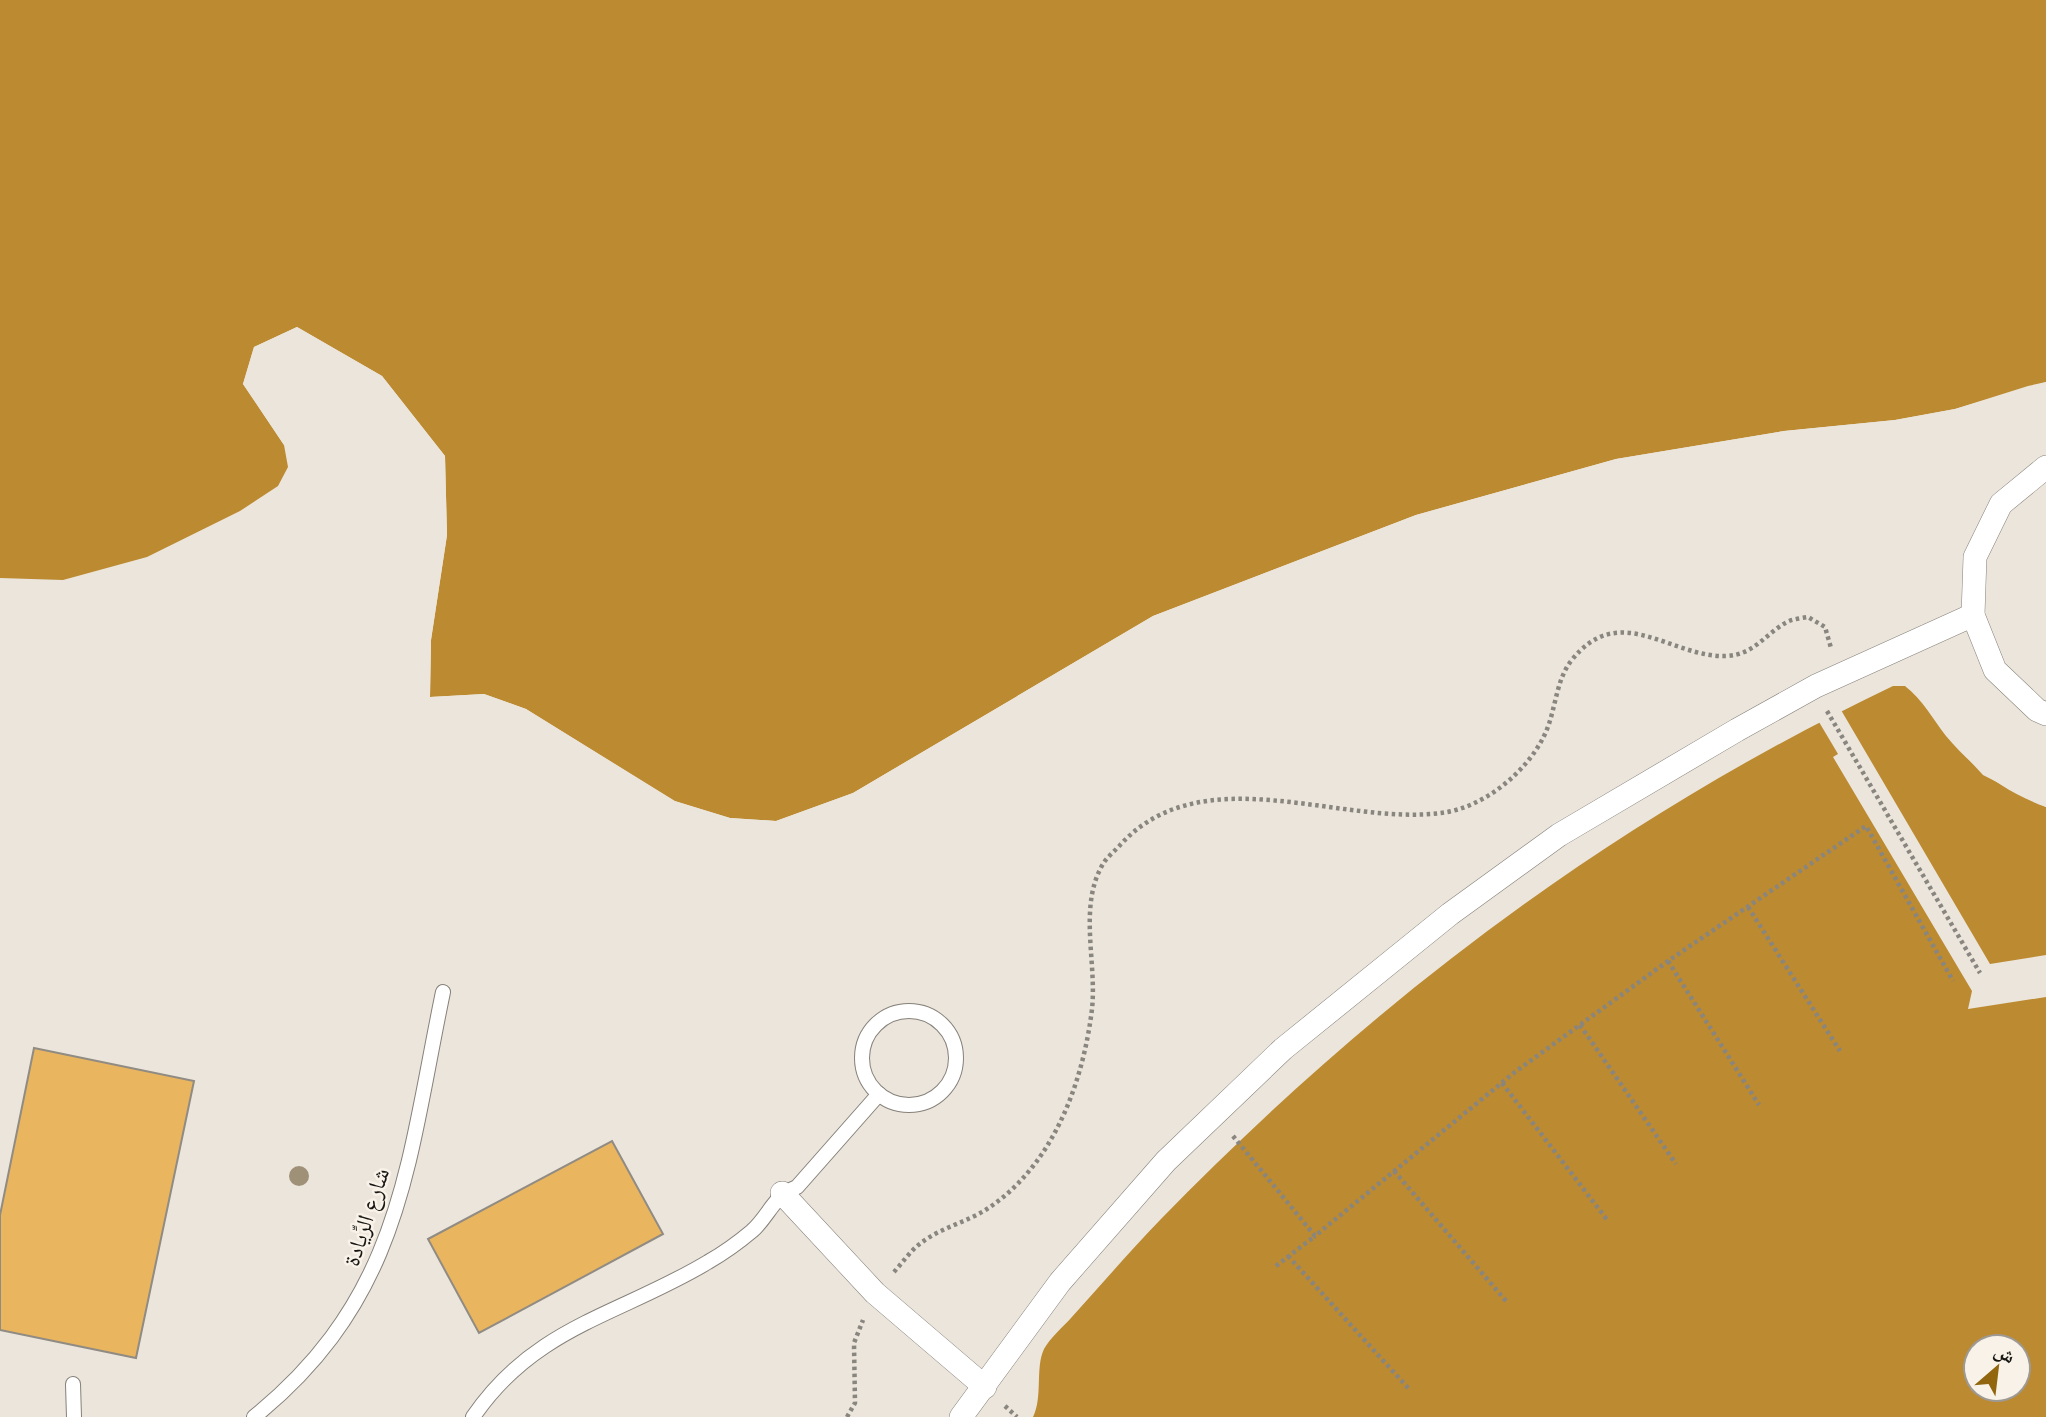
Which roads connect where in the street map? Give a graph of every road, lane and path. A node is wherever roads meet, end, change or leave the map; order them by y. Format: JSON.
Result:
{"nodes":[{"id":1,"x":2046,"y":467,"type":"edge"},
{"id":2,"x":1973,"y":615,"type":"junction"},
{"id":3,"x":1839,"y":675,"type":"junction"},
{"id":4,"x":1816,"y":686,"type":"junction"},
{"id":5,"x":2046,"y":714,"type":"edge"},
{"id":6,"x":1748,"y":907,"type":"junction"},
{"id":7,"x":1668,"y":961,"type":"junction"},
{"id":8,"x":1980,"y":973,"type":"dead end"},
{"id":9,"x":1953,"y":981,"type":"dead end"},
{"id":10,"x":443,"y":992,"type":"dead end"},
{"id":11,"x":1580,"y":1025,"type":"junction"},
{"id":12,"x":1840,"y":1051,"type":"dead end"},
{"id":13,"x":1502,"y":1083,"type":"junction"},
{"id":14,"x":879,"y":1094,"type":"junction"},
{"id":15,"x":1759,"y":1105,"type":"dead end"},
{"id":16,"x":1237,"y":1141,"type":"dead end"},
{"id":17,"x":1676,"y":1164,"type":"dead end"},
{"id":18,"x":1394,"y":1171,"type":"junction"},
{"id":19,"x":782,"y":1193,"type":"junction"},
{"id":20,"x":1608,"y":1221,"type":"dead end"},
{"id":21,"x":1315,"y":1236,"type":"junction"},
{"id":22,"x":1288,"y":1256,"type":"junction"},
{"id":23,"x":1276,"y":1266,"type":"dead end"},
{"id":24,"x":875,"y":1293,"type":"junction"},
{"id":25,"x":1506,"y":1301,"type":"dead end"},
{"id":26,"x":73,"y":1384,"type":"dead end"},
{"id":27,"x":985,"y":1387,"type":"junction"},
{"id":28,"x":1409,"y":1389,"type":"dead end"},
{"id":29,"x":74,"y":1417,"type":"edge"},
{"id":30,"x":254,"y":1417,"type":"edge"},
{"id":31,"x":473,"y":1417,"type":"edge"},
{"id":32,"x":847,"y":1417,"type":"edge"},
{"id":33,"x":961,"y":1417,"type":"edge"}],
"edges":[{"from":1,"to":2,"type":"street"},
{"from":2,"to":3,"type":"street"},
{"from":2,"to":5,"type":"street"},
{"from":3,"to":4,"type":"street"},
{"from":3,"to":24,"type":"path"},
{"from":4,"to":8,"type":"path"},
{"from":4,"to":27,"type":"street"},
{"from":6,"to":7,"type":"path"},
{"from":6,"to":9,"type":"path"},
{"from":6,"to":12,"type":"path"},
{"from":7,"to":11,"type":"path"},
{"from":7,"to":15,"type":"path"},
{"from":10,"to":30,"type":"lane","name":"شارع الرِّيادة"},
{"from":11,"to":13,"type":"path"},
{"from":11,"to":17,"type":"path"},
{"from":13,"to":18,"type":"path"},
{"from":13,"to":20,"type":"path"},
{"from":14,"to":14,"type":"lane"},
{"from":14,"to":19,"type":"lane"},
{"from":16,"to":21,"type":"path"},
{"from":18,"to":21,"type":"path"},
{"from":18,"to":25,"type":"path"},
{"from":19,"to":24,"type":"street"},
{"from":19,"to":31,"type":"lane"},
{"from":21,"to":22,"type":"path"},
{"from":22,"to":23,"type":"path"},
{"from":22,"to":28,"type":"path"},
{"from":24,"to":27,"type":"street"},
{"from":24,"to":32,"type":"path"},
{"from":26,"to":29,"type":"lane"},
{"from":27,"to":33,"type":"street"}]}
